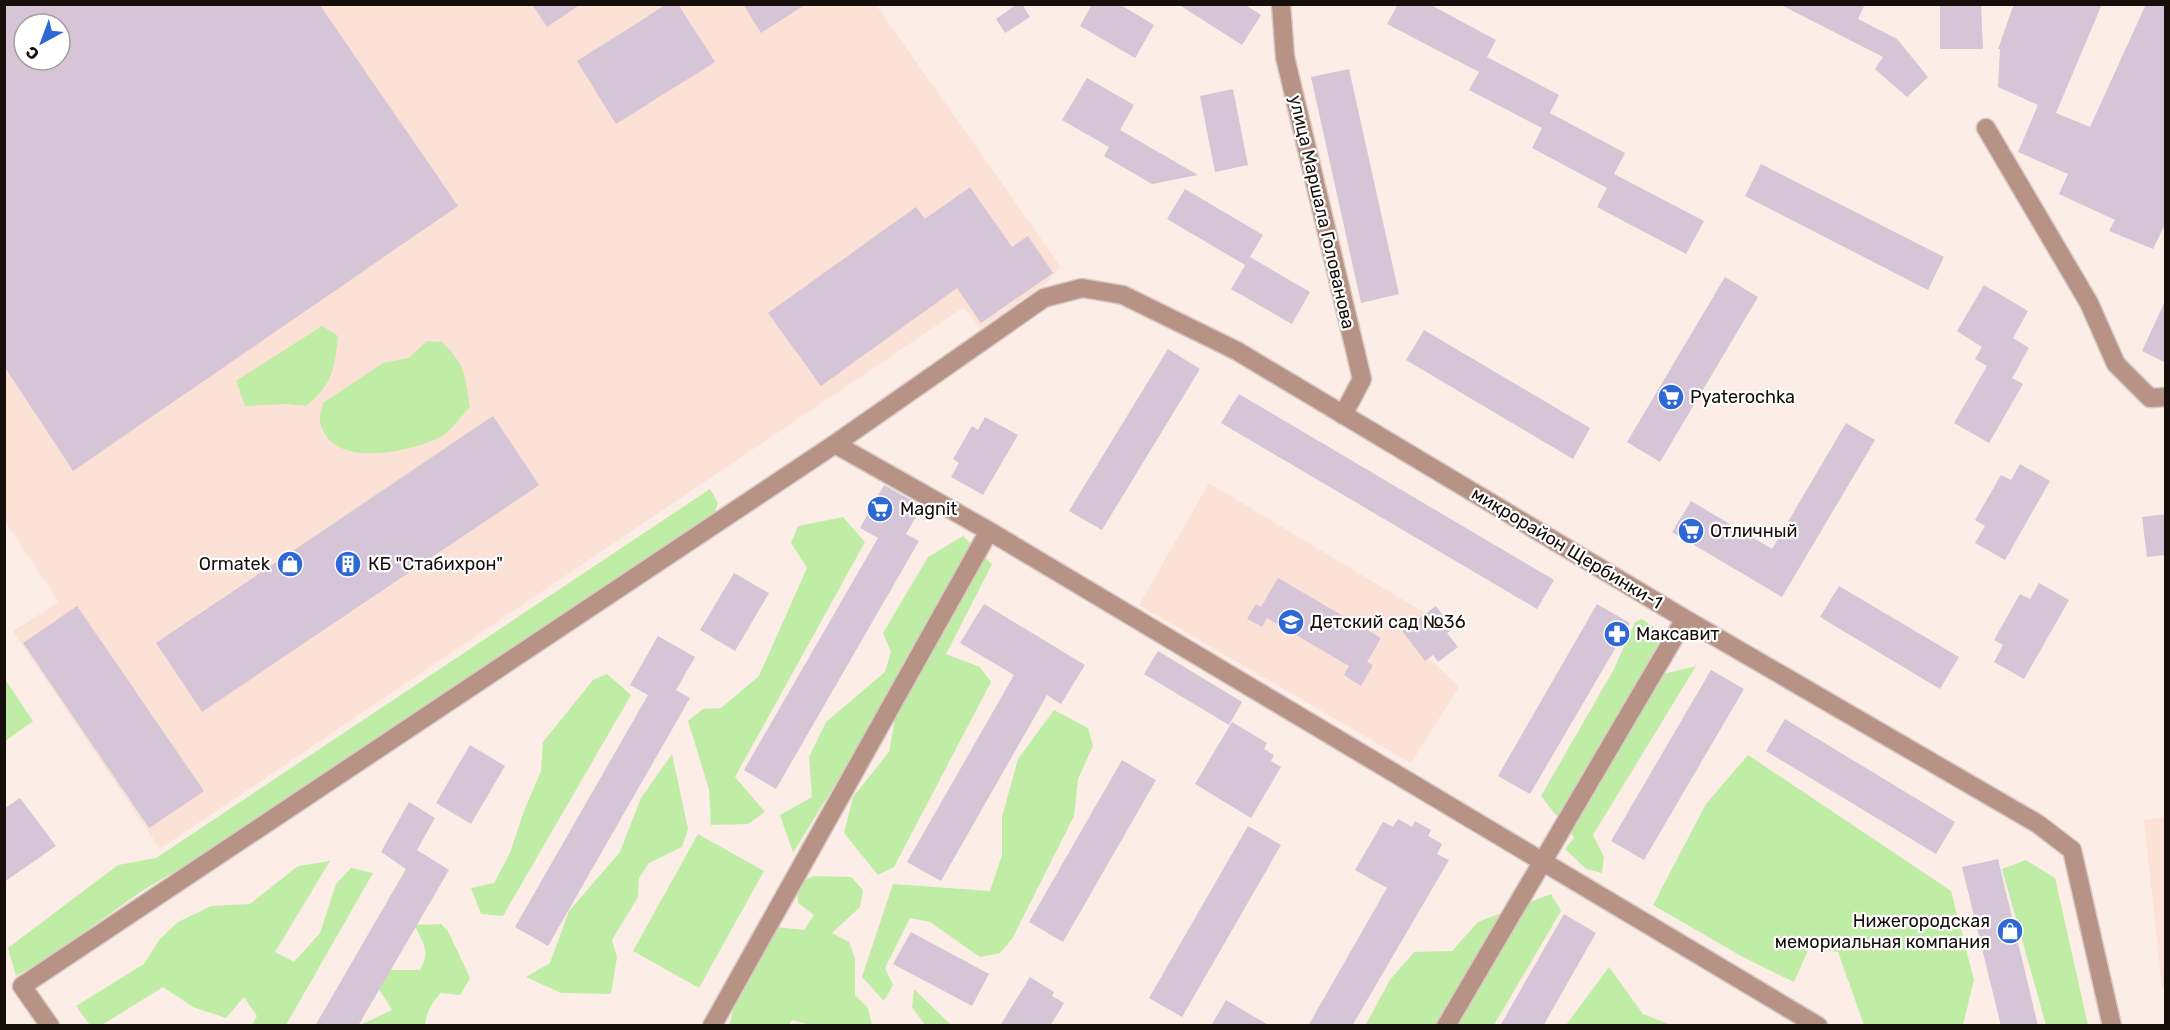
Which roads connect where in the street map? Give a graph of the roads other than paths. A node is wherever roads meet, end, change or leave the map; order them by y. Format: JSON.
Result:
{"nodes":[{"id":1,"x":1281,"y":4,"type":"edge"},
{"id":2,"x":1986,"y":128,"type":"dead end"},
{"id":3,"x":2166,"y":397,"type":"edge"},
{"id":4,"x":1343,"y":415,"type":"junction"},
{"id":5,"x":836,"y":444,"type":"junction"},
{"id":6,"x":990,"y":531,"type":"junction"},
{"id":7,"x":1685,"y":619,"type":"junction"},
{"id":8,"x":1543,"y":860,"type":"junction"},
{"id":9,"x":51,"y":1026,"type":"edge"},
{"id":10,"x":712,"y":1026,"type":"edge"},
{"id":11,"x":1446,"y":1026,"type":"edge"},
{"id":12,"x":1818,"y":1026,"type":"edge"},
{"id":13,"x":2112,"y":1026,"type":"edge"}],
"edges":[{"from":1,"to":4,"type":"street","name":"улица Маршала Голованова"},
{"from":2,"to":3,"type":"street"},
{"from":4,"to":5,"type":"street","name":"микрорайон Щербинки-1"},
{"from":4,"to":7,"type":"street","name":"микрорайон Щербинки-1"},
{"from":5,"to":6,"type":"street"},
{"from":5,"to":9,"type":"street"},
{"from":6,"to":8,"type":"street"},
{"from":6,"to":10,"type":"street"},
{"from":7,"to":8,"type":"street"},
{"from":7,"to":13,"type":"street","name":"микрорайон Щербинки-1"},
{"from":8,"to":11,"type":"street"},
{"from":8,"to":12,"type":"street"}]}
